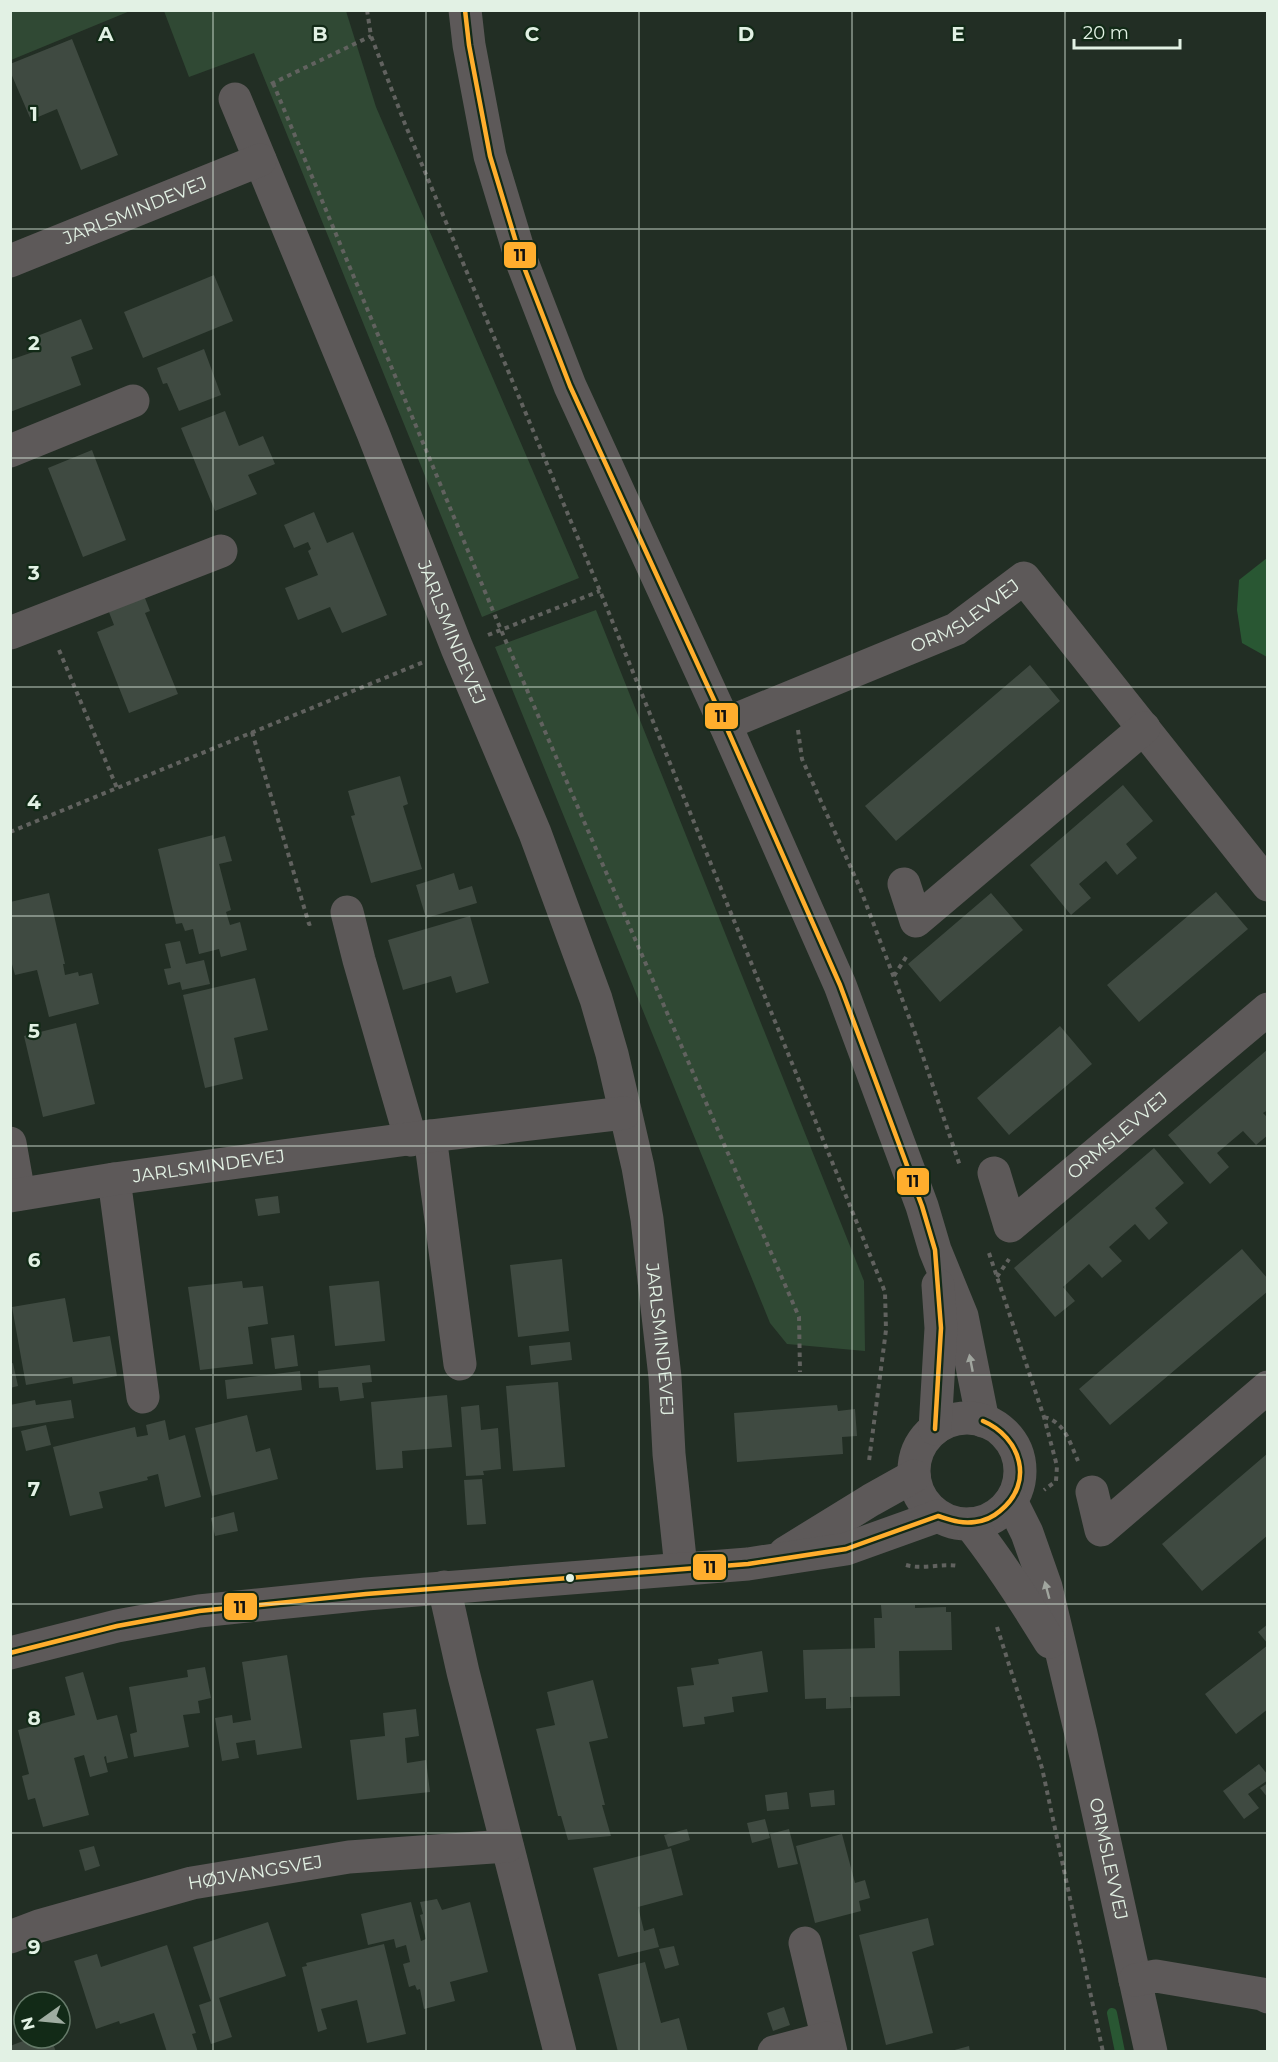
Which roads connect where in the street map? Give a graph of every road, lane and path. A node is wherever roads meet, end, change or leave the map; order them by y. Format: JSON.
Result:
{"nodes":[{"id":1,"x":368,"y":10,"type":"edge"},
{"id":2,"x":465,"y":10,"type":"edge"},
{"id":3,"x":371,"y":36,"type":"junction"},
{"id":4,"x":273,"y":83,"type":"junction"},
{"id":5,"x":235,"y":99,"type":"joint"},
{"id":6,"x":260,"y":160,"type":"junction"},
{"id":7,"x":10,"y":261,"type":"edge"},
{"id":8,"x":133,"y":401,"type":"dead end"},
{"id":9,"x":10,"y":451,"type":"edge"},
{"id":10,"x":221,"y":551,"type":"dead end"},
{"id":11,"x":600,"y":591,"type":"junction"},
{"id":12,"x":47,"y":620,"type":"junction"},
{"id":13,"x":501,"y":630,"type":"junction"},
{"id":14,"x":10,"y":633,"type":"edge"},
{"id":15,"x":457,"y":648,"type":"junction"},
{"id":16,"x":794,"y":697,"type":"junction"},
{"id":17,"x":725,"y":724,"type":"junction"},
{"id":18,"x":1144,"y":728,"type":"junction"},
{"id":19,"x":252,"y":732,"type":"junction"},
{"id":20,"x":117,"y":788,"type":"junction"},
{"id":21,"x":10,"y":832,"type":"edge"},
{"id":22,"x":904,"y":884,"type":"dead end"},
{"id":23,"x":1268,"y":885,"type":"edge"},
{"id":24,"x":347,"y":912,"type":"joint"},
{"id":25,"x":1268,"y":1009,"type":"edge"},
{"id":26,"x":624,"y":1113,"type":"junction"},
{"id":27,"x":421,"y":1138,"type":"junction"},
{"id":28,"x":10,"y":1143,"type":"edge"},
{"id":29,"x":979,"y":1175,"type":"joint"},
{"id":30,"x":114,"y":1179,"type":"junction"},
{"id":31,"x":15,"y":1195,"type":"edge"},
{"id":32,"x":986,"y":1244,"type":"dead end"},
{"id":33,"x":935,"y":1250,"type":"junction"},
{"id":34,"x":460,"y":1364,"type":"dead end"},
{"id":35,"x":800,"y":1372,"type":"dead end"},
{"id":36,"x":1268,"y":1387,"type":"edge"},
{"id":37,"x":143,"y":1397,"type":"dead end"},
{"id":38,"x":1044,"y":1417,"type":"junction"},
{"id":39,"x":983,"y":1420,"type":"junction"},
{"id":40,"x":935,"y":1429,"type":"junction"},
{"id":41,"x":914,"y":1476,"type":"junction"},
{"id":42,"x":1092,"y":1492,"type":"joint"},
{"id":43,"x":1026,"y":1497,"type":"junction"},
{"id":44,"x":871,"y":1500,"type":"junction"},
{"id":45,"x":938,"y":1516,"type":"junction"},
{"id":46,"x":970,"y":1524,"type":"junction"},
{"id":47,"x":886,"y":1535,"type":"junction"},
{"id":48,"x":994,"y":1554,"type":"junction"},
{"id":49,"x":776,"y":1559,"type":"junction"},
{"id":50,"x":681,"y":1568,"type":"junction"},
{"id":51,"x":444,"y":1587,"type":"junction"},
{"id":52,"x":997,"y":1625,"type":"dead end"},
{"id":53,"x":10,"y":1653,"type":"edge"},
{"id":54,"x":1064,"y":1667,"type":"junction"},
{"id":55,"x":507,"y":1846,"type":"junction"},
{"id":56,"x":10,"y":1937,"type":"edge"},
{"id":57,"x":805,"y":1943,"type":"dead end"},
{"id":58,"x":1135,"y":1980,"type":"junction"},
{"id":59,"x":1268,"y":1997,"type":"edge"},
{"id":60,"x":829,"y":2045,"type":"edge"},
{"id":61,"x":560,"y":2052,"type":"edge"},
{"id":62,"x":774,"y":2052,"type":"edge"},
{"id":63,"x":1103,"y":2052,"type":"edge"},
{"id":64,"x":1150,"y":2052,"type":"edge"}],
"edges":[{"from":1,"to":3,"type":"path"},
{"from":2,"to":17,"type":"street"},
{"from":3,"to":4,"type":"path"},
{"from":3,"to":11,"type":"path"},
{"from":4,"to":5,"type":"path"},
{"from":4,"to":13,"type":"path"},
{"from":5,"to":6,"type":"street","name":"JARLSMINDEVEJ"},
{"from":6,"to":7,"type":"street","name":"JARLSMINDEVEJ"},
{"from":6,"to":15,"type":"street","name":"JARLSMINDEVEJ"},
{"from":8,"to":9,"type":"street"},
{"from":10,"to":12,"type":"street"},
{"from":11,"to":13,"type":"path"},
{"from":11,"to":44,"type":"path"},
{"from":12,"to":14,"type":"street"},
{"from":12,"to":20,"type":"path"},
{"from":13,"to":15,"type":"path"},
{"from":13,"to":35,"type":"path"},
{"from":15,"to":19,"type":"path"},
{"from":15,"to":26,"type":"street","name":"JARLSMINDEVEJ"},
{"from":16,"to":17,"type":"street","name":"ORMSLEVVEJ"},
{"from":16,"to":18,"type":"street","name":"ORMSLEVVEJ"},
{"from":16,"to":29,"type":"path"},
{"from":17,"to":33,"type":"street"},
{"from":18,"to":22,"type":"street"},
{"from":18,"to":23,"type":"street","name":"ORMSLEVVEJ"},
{"from":19,"to":20,"type":"path"},
{"from":19,"to":24,"type":"path"},
{"from":20,"to":21,"type":"path"},
{"from":24,"to":27,"type":"street"},
{"from":25,"to":29,"type":"street","name":"ORMSLEVVEJ"},
{"from":26,"to":27,"type":"street","name":"JARLSMINDEVEJ"},
{"from":26,"to":50,"type":"street","name":"JARLSMINDEVEJ"},
{"from":27,"to":30,"type":"street","name":"JARLSMINDEVEJ"},
{"from":27,"to":34,"type":"street"},
{"from":28,"to":31,"type":"street","name":"JARLSMINDEVEJ"},
{"from":30,"to":31,"type":"street","name":"JARLSMINDEVEJ"},
{"from":30,"to":37,"type":"street","name":"JARLSMINDEVEJ"},
{"from":32,"to":38,"type":"path"},
{"from":39,"to":33,"type":"street","one_way":true},
{"from":33,"to":40,"type":"street"},
{"from":36,"to":42,"type":"street"},
{"from":38,"to":42,"type":"path"},
{"from":38,"to":43,"type":"path"},
{"from":39,"to":40,"type":"street"},
{"from":39,"to":43,"type":"street"},
{"from":40,"to":41,"type":"street"},
{"from":41,"to":44,"type":"street"},
{"from":41,"to":45,"type":"street"},
{"from":43,"to":46,"type":"street"},
{"from":54,"to":43,"type":"street","name":"ORMSLEVVEJ","one_way":true},
{"from":44,"to":49,"type":"street"},
{"from":45,"to":46,"type":"street"},
{"from":45,"to":47,"type":"street"},
{"from":46,"to":48,"type":"street","name":"ORMSLEVVEJ"},
{"from":47,"to":48,"type":"path"},
{"from":47,"to":49,"type":"street"},
{"from":48,"to":54,"type":"street","name":"ORMSLEVVEJ"},
{"from":49,"to":50,"type":"street"},
{"from":50,"to":51,"type":"street"},
{"from":51,"to":53,"type":"street"},
{"from":51,"to":55,"type":"street"},
{"from":52,"to":63,"type":"path"},
{"from":54,"to":58,"type":"street","name":"ORMSLEVVEJ"},
{"from":55,"to":56,"type":"street","name":"HØJVANGSVEJ"},
{"from":55,"to":61,"type":"street"},
{"from":57,"to":60,"type":"street"},
{"from":58,"to":59,"type":"street"},
{"from":58,"to":64,"type":"street","name":"ORMSLEVVEJ"},
{"from":60,"to":62,"type":"street"}]}
